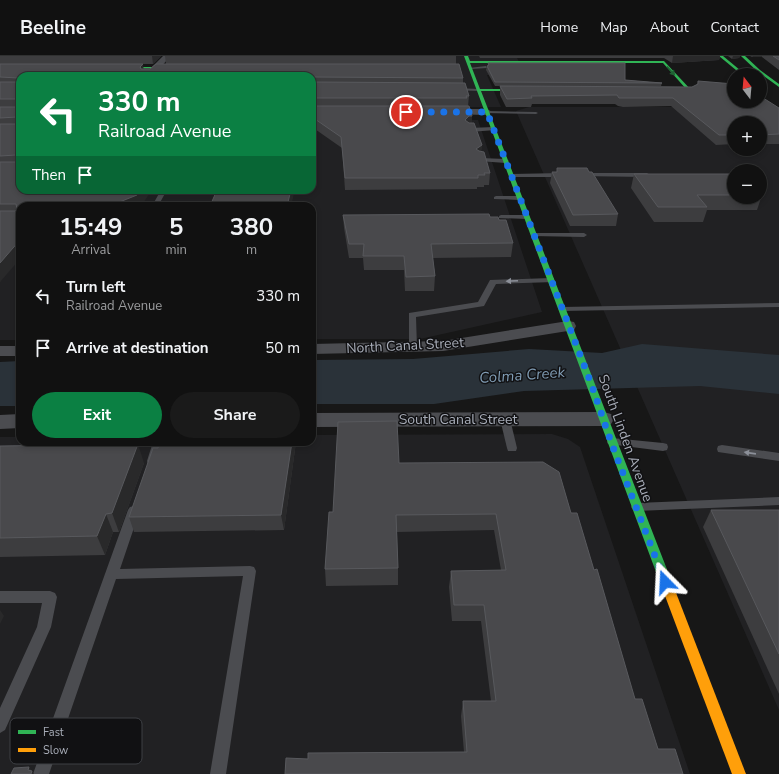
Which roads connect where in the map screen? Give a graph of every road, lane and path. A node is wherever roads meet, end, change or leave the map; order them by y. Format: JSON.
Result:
{"nodes":[{"id":1,"x":167,"y":56,"type":"edge"},
{"id":2,"x":722,"y":56,"type":"edge"},
{"id":3,"x":743,"y":56,"type":"edge"},
{"id":4,"x":467,"y":63,"type":"edge"},
{"id":5,"x":486,"y":67,"type":"edge"},
{"id":6,"x":108,"y":68,"type":"edge"},
{"id":7,"x":155,"y":68,"type":"junction"},
{"id":8,"x":195,"y":68,"type":"edge"},
{"id":9,"x":736,"y":68,"type":"edge"},
{"id":10,"x":151,"y":72,"type":"edge"},
{"id":11,"x":779,"y":86,"type":"edge"},
{"id":12,"x":447,"y":90,"type":"edge"},
{"id":13,"x":479,"y":90,"type":"junction"},
{"id":14,"x":542,"y":90,"type":"edge"},
{"id":15,"x":658,"y":91,"type":"edge"},
{"id":16,"x":438,"y":112,"type":"edge"},
{"id":17,"x":487,"y":112,"type":"junction"},
{"id":18,"x":536,"y":113,"type":"edge"},
{"id":19,"x":494,"y":129,"type":"junction"},
{"id":20,"x":469,"y":130,"type":"edge"},
{"id":21,"x":480,"y":160,"type":"edge"},
{"id":22,"x":506,"y":161,"type":"junction"},
{"id":23,"x":652,"y":175,"type":"edge"},
{"id":24,"x":511,"y":176,"type":"junction"},
{"id":25,"x":496,"y":198,"type":"dead end"},
{"id":26,"x":520,"y":198,"type":"junction"},
{"id":27,"x":527,"y":216,"type":"junction"},
{"id":28,"x":501,"y":217,"type":"dead end"},
{"id":29,"x":534,"y":235,"type":"junction"},
{"id":30,"x":584,"y":235,"type":"dead end"},
{"id":31,"x":551,"y":280,"type":"junction"},
{"id":32,"x":779,"y":305,"type":"edge"},
{"id":33,"x":562,"y":309,"type":"junction"},
{"id":34,"x":568,"y":326,"type":"junction"},
{"id":35,"x":413,"y":348,"type":"junction"},
{"id":36,"x":316,"y":349,"type":"edge"},
{"id":37,"x":0,"y":351,"type":"edge"},
{"id":38,"x":16,"y":351,"type":"edge"},
{"id":39,"x":505,"y":419,"type":"junction"},
{"id":40,"x":604,"y":419,"type":"junction"},
{"id":41,"x":316,"y":420,"type":"edge"},
{"id":42,"x":0,"y":422,"type":"edge"},
{"id":43,"x":16,"y":422,"type":"edge"},
{"id":44,"x":611,"y":442,"type":"junction"},
{"id":45,"x":157,"y":446,"type":"edge"},
{"id":46,"x":664,"y":447,"type":"dead end"},
{"id":47,"x":512,"y":448,"type":"dead end"},
{"id":48,"x":722,"y":449,"type":"dead end"},
{"id":49,"x":779,"y":457,"type":"edge"},
{"id":50,"x":148,"y":471,"type":"edge"},
{"id":51,"x":138,"y":501,"type":"edge"},
{"id":52,"x":779,"y":501,"type":"edge"},
{"id":53,"x":637,"y":507,"type":"junction"},
{"id":54,"x":112,"y":574,"type":"junction"},
{"id":55,"x":0,"y":597,"type":"edge"},
{"id":56,"x":62,"y":718,"type":"edge"},
{"id":57,"x":0,"y":725,"type":"edge"},
{"id":58,"x":46,"y":764,"type":"edge"},
{"id":59,"x":42,"y":774,"type":"edge"},
{"id":60,"x":218,"y":774,"type":"edge"},
{"id":61,"x":739,"y":774,"type":"edge"}],
"edges":[{"from":1,"to":7,"type":"street"},
{"from":2,"to":9,"type":"street"},
{"from":3,"to":11,"type":"street"},
{"from":4,"to":5,"type":"lane"},
{"from":4,"to":13,"type":"street","name":"South Linden Avenue"},
{"from":4,"to":15,"type":"street","one_way":true},
{"from":6,"to":7,"type":"street"},
{"from":7,"to":8,"type":"street"},
{"from":7,"to":10,"type":"street"},
{"from":12,"to":13,"type":"lane"},
{"from":13,"to":14,"type":"street"},
{"from":13,"to":17,"type":"street","name":"South Linden Avenue"},
{"from":16,"to":17,"type":"street"},
{"from":17,"to":18,"type":"lane"},
{"from":17,"to":19,"type":"street","name":"South Linden Avenue"},
{"from":19,"to":20,"type":"lane"},
{"from":19,"to":22,"type":"street","name":"South Linden Avenue"},
{"from":21,"to":22,"type":"lane"},
{"from":22,"to":24,"type":"street","name":"South Linden Avenue"},
{"from":23,"to":24,"type":"lane"},
{"from":24,"to":26,"type":"street","name":"South Linden Avenue"},
{"from":25,"to":26,"type":"lane"},
{"from":26,"to":27,"type":"street","name":"South Linden Avenue"},
{"from":27,"to":28,"type":"lane"},
{"from":27,"to":29,"type":"street","name":"South Linden Avenue"},
{"from":29,"to":30,"type":"lane"},
{"from":29,"to":31,"type":"street","name":"South Linden Avenue"},
{"from":31,"to":33,"type":"street","name":"South Linden Avenue"},
{"from":31,"to":35,"type":"lane","one_way":true},
{"from":32,"to":33,"type":"lane"},
{"from":33,"to":34,"type":"street","name":"South Linden Avenue"},
{"from":34,"to":35,"type":"street","name":"North Canal Street"},
{"from":34,"to":40,"type":"street","name":"South Linden Avenue"},
{"from":35,"to":36,"type":"street","name":"North Canal Street"},
{"from":37,"to":38,"type":"street"},
{"from":39,"to":40,"type":"street","name":"South Canal Street"},
{"from":39,"to":41,"type":"street","name":"South Canal Street"},
{"from":39,"to":47,"type":"lane"},
{"from":40,"to":44,"type":"street","name":"South Linden Avenue"},
{"from":42,"to":43,"type":"street"},
{"from":44,"to":46,"type":"lane"},
{"from":44,"to":53,"type":"street","name":"South Linden Avenue"},
{"from":45,"to":50,"type":"lane"},
{"from":49,"to":48,"type":"lane","one_way":true},
{"from":51,"to":54,"type":"lane"},
{"from":52,"to":53,"type":"lane"},
{"from":53,"to":61,"type":"street","name":"South Linden Avenue"},
{"from":54,"to":56,"type":"lane"},
{"from":54,"to":60,"type":"lane"},
{"from":55,"to":57,"type":"lane"},
{"from":58,"to":59,"type":"lane"}]}
